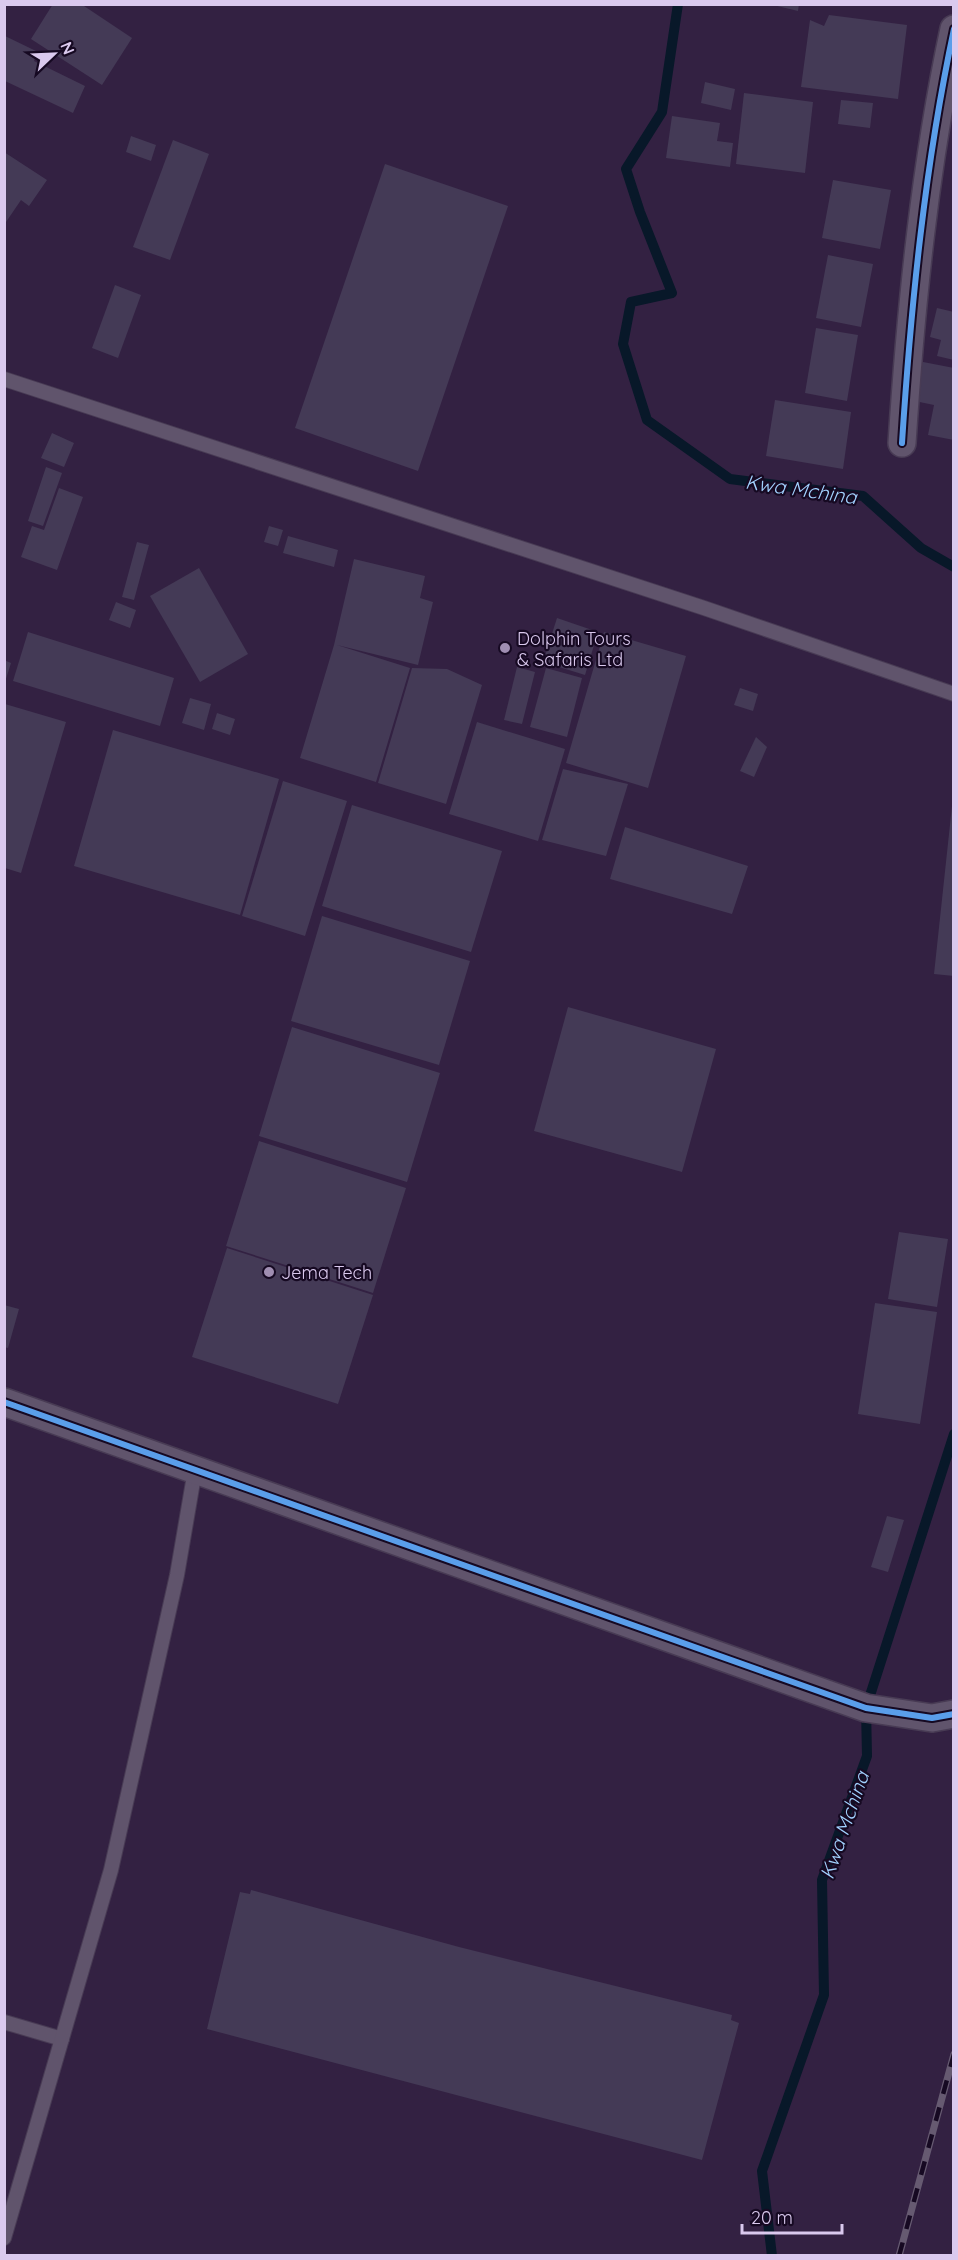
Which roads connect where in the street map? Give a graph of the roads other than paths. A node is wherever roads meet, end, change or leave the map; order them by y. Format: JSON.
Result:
{"nodes":[{"id":1,"x":954,"y":29,"type":"edge"},
{"id":2,"x":4,"y":379,"type":"edge"},
{"id":3,"x":902,"y":443,"type":"dead end"},
{"id":4,"x":954,"y":694,"type":"edge"},
{"id":5,"x":4,"y":1402,"type":"edge"},
{"id":6,"x":195,"y":1470,"type":"junction"},
{"id":7,"x":954,"y":1714,"type":"edge"},
{"id":8,"x":4,"y":2022,"type":"edge"},
{"id":9,"x":62,"y":2039,"type":"junction"},
{"id":10,"x":4,"y":2238,"type":"edge"}],
"edges":[{"from":1,"to":3,"type":"street"},
{"from":2,"to":4,"type":"lane"},
{"from":5,"to":6,"type":"street"},
{"from":6,"to":7,"type":"street"},
{"from":6,"to":9,"type":"lane"},
{"from":8,"to":9,"type":"lane"},
{"from":9,"to":10,"type":"lane"}]}
